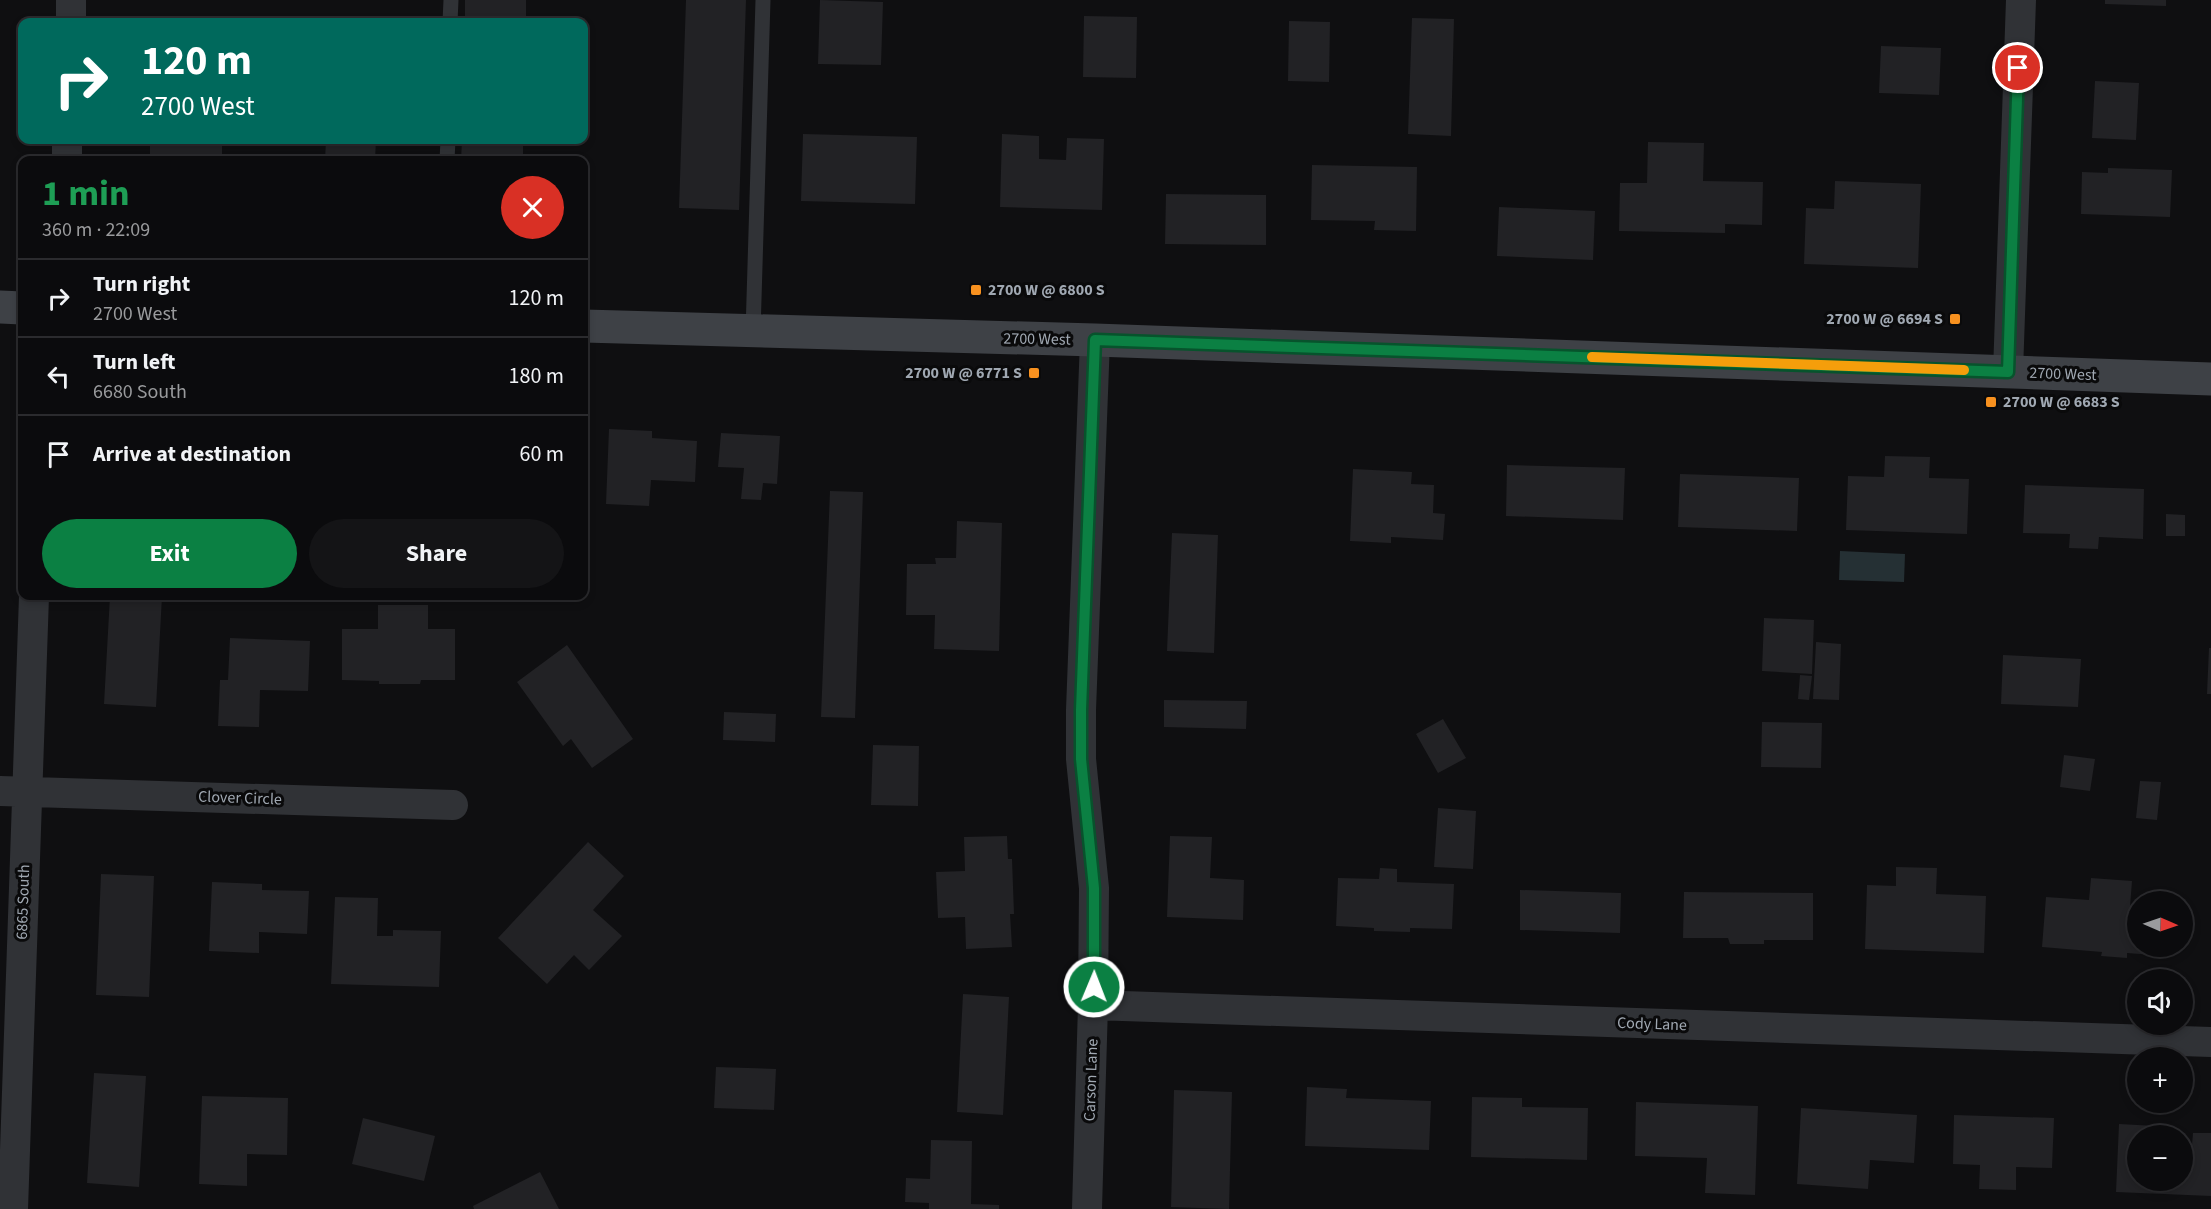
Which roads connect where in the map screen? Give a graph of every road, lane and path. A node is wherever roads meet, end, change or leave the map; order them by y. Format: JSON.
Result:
{"nodes":[{"id":1,"x":71,"y":0,"type":"edge"},
{"id":2,"x":451,"y":0,"type":"edge"},
{"id":3,"x":763,"y":0,"type":"edge"},
{"id":4,"x":2021,"y":0,"type":"edge"},
{"id":5,"x":70,"y":18,"type":"edge"},
{"id":6,"x":450,"y":18,"type":"edge"},
{"id":7,"x":0,"y":307,"type":"edge"},
{"id":8,"x":18,"y":308,"type":"edge"},
{"id":9,"x":588,"y":326,"type":"edge"},
{"id":10,"x":753,"y":332,"type":"junction"},
{"id":11,"x":1095,"y":340,"type":"junction"},
{"id":12,"x":2008,"y":372,"type":"junction"},
{"id":13,"x":2211,"y":379,"type":"edge"},
{"id":14,"x":34,"y":600,"type":"edge"},
{"id":15,"x":14,"y":791,"type":"edge"},
{"id":16,"x":453,"y":805,"type":"dead end"},
{"id":17,"x":1094,"y":1005,"type":"junction"},
{"id":18,"x":2211,"y":1042,"type":"edge"},
{"id":19,"x":13,"y":1209,"type":"edge"},
{"id":20,"x":1087,"y":1209,"type":"edge"}],
"edges":[{"from":1,"to":5,"type":"street"},
{"from":2,"to":6,"type":"lane"},
{"from":3,"to":10,"type":"lane"},
{"from":4,"to":12,"type":"street"},
{"from":7,"to":8,"type":"main road"},
{"from":9,"to":10,"type":"main road","name":"2700 West"},
{"from":10,"to":11,"type":"main road","name":"2700 West"},
{"from":11,"to":12,"type":"main road","name":"2700 West"},
{"from":11,"to":17,"type":"street","name":"Carson Lane"},
{"from":12,"to":13,"type":"main road","name":"2700 West"},
{"from":14,"to":15,"type":"street","name":"6865 South"},
{"from":15,"to":16,"type":"street","name":"Clover Circle"},
{"from":15,"to":19,"type":"street","name":"6865 South"},
{"from":17,"to":18,"type":"street","name":"Cody Lane"},
{"from":17,"to":20,"type":"street","name":"Carson Lane"}]}
